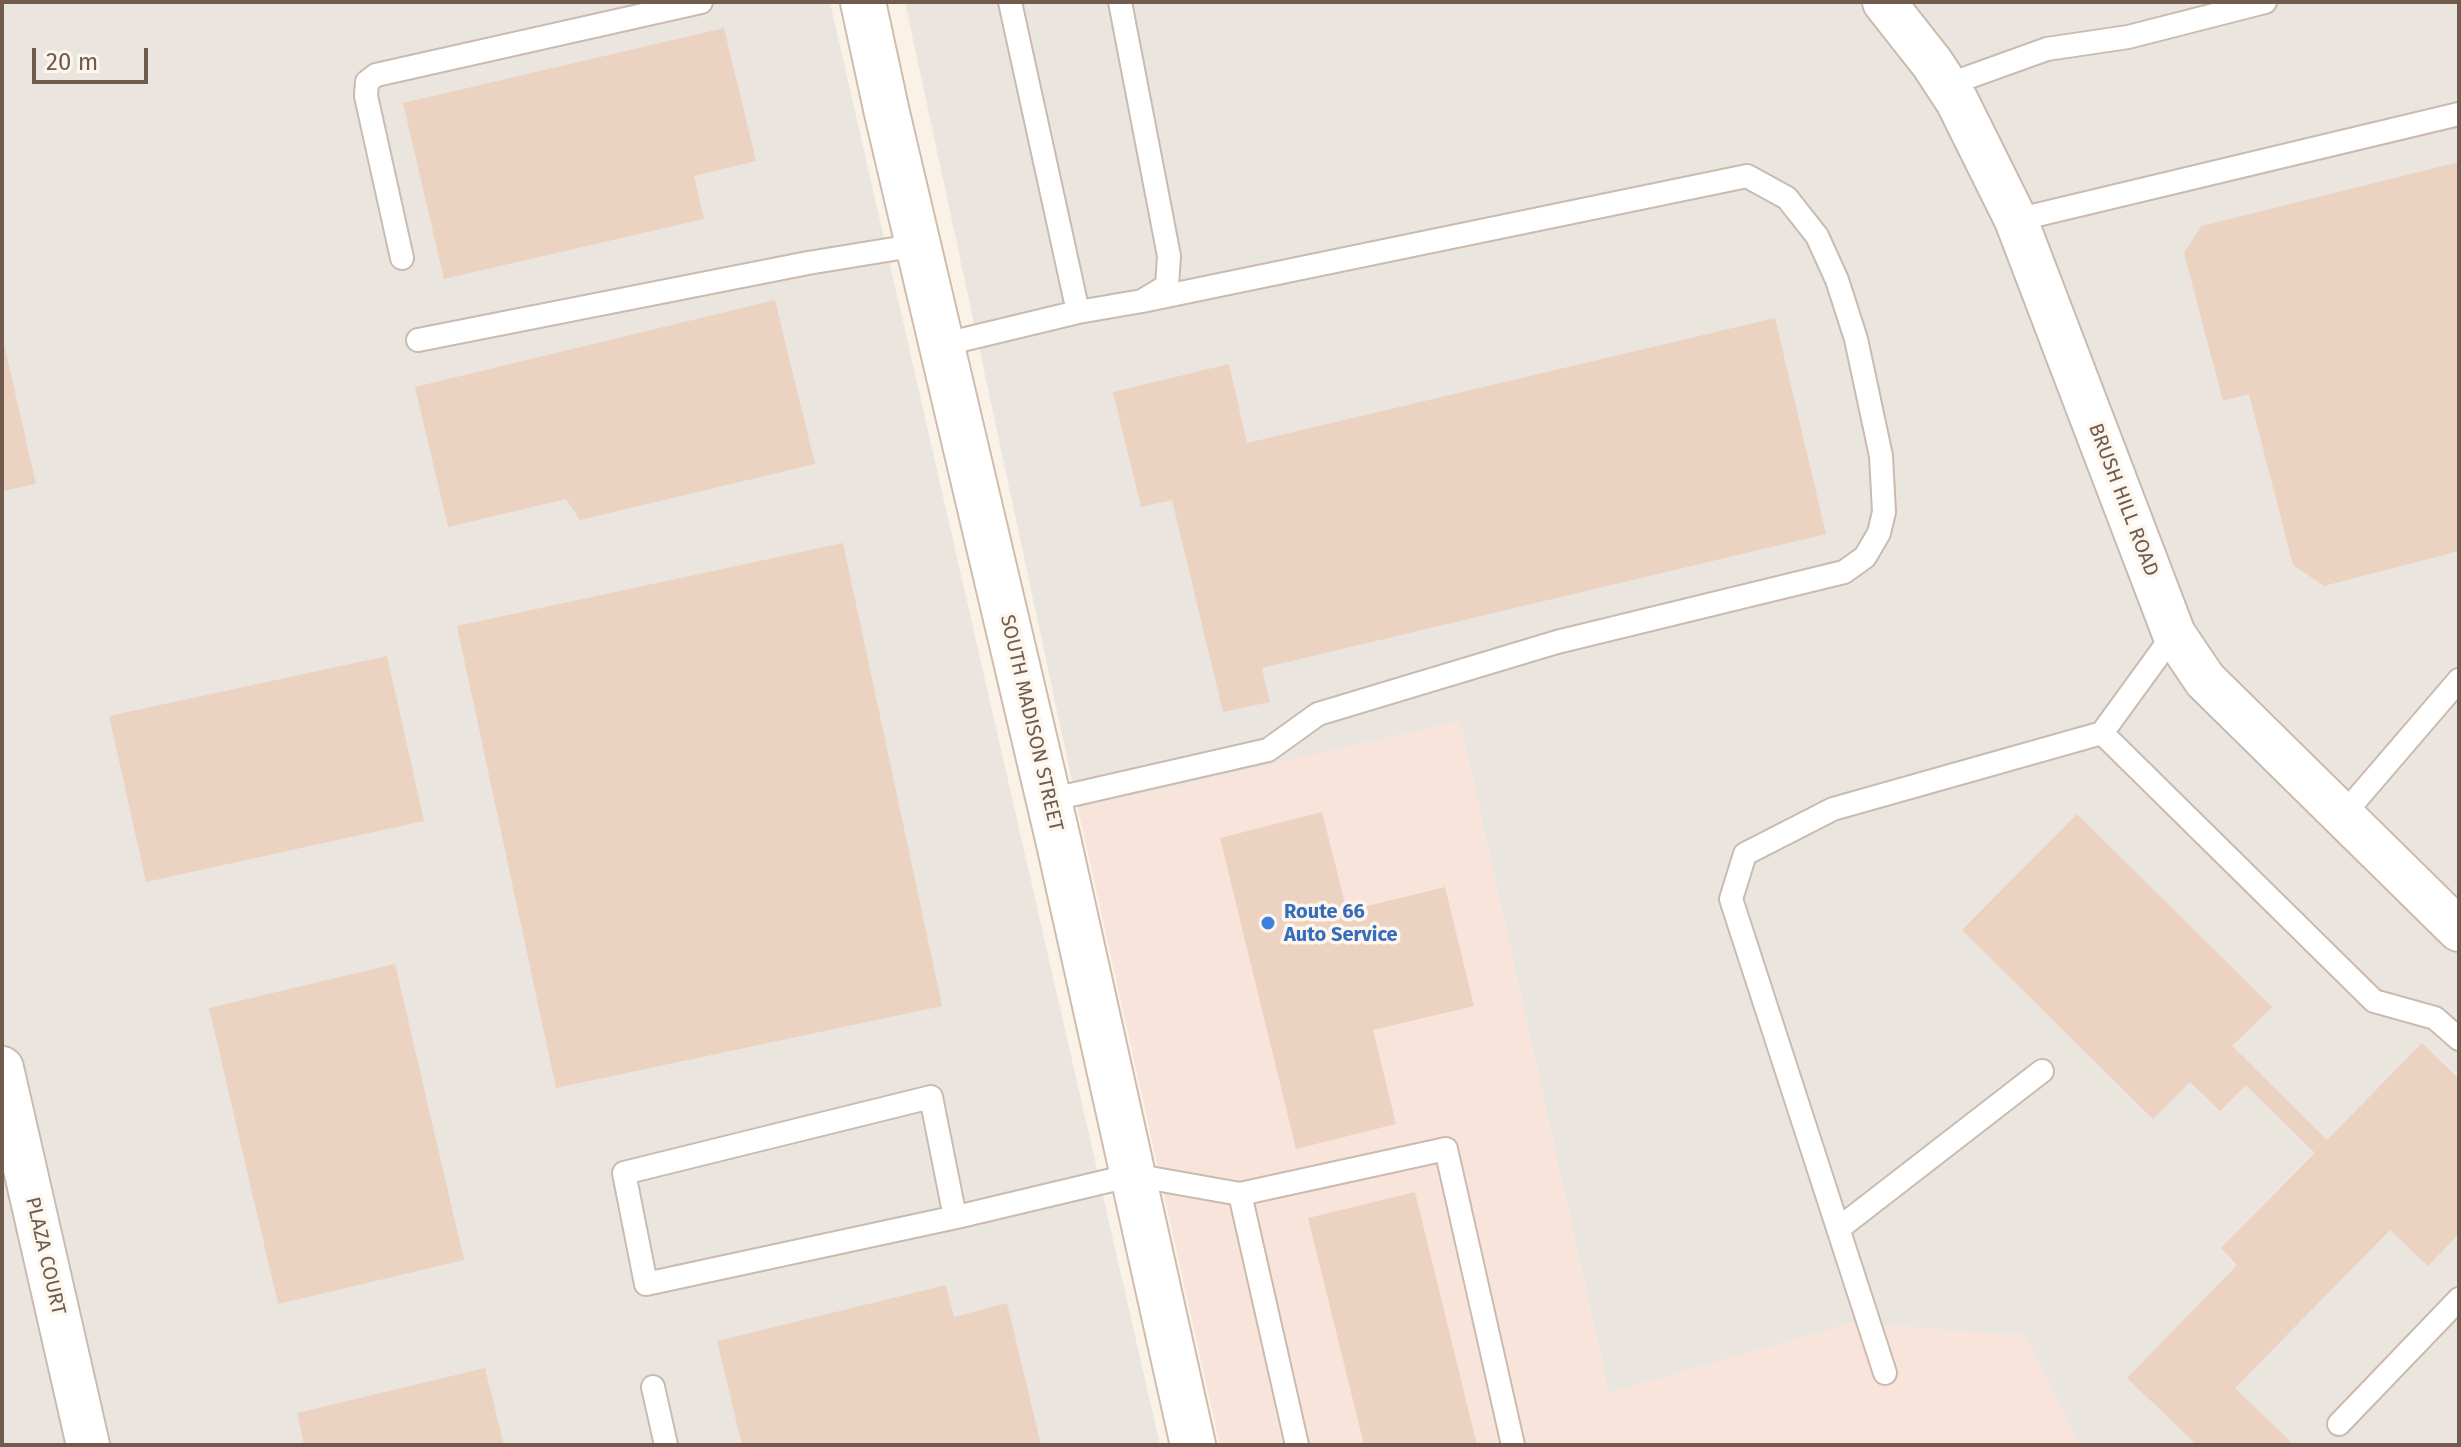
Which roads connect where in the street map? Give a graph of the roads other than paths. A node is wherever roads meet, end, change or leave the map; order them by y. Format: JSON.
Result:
{"nodes":[{"id":1,"x":701,"y":2,"type":"edge"},
{"id":2,"x":863,"y":2,"type":"edge"},
{"id":3,"x":1010,"y":2,"type":"edge"},
{"id":4,"x":1120,"y":2,"type":"edge"},
{"id":5,"x":1884,"y":2,"type":"edge"},
{"id":6,"x":2265,"y":2,"type":"edge"},
{"id":7,"x":1947,"y":85,"type":"junction"},
{"id":8,"x":2459,"y":114,"type":"edge"},
{"id":9,"x":2016,"y":220,"type":"junction"},
{"id":10,"x":918,"y":245,"type":"junction"},
{"id":11,"x":402,"y":258,"type":"dead end"},
{"id":12,"x":1142,"y":301,"type":"junction"},
{"id":13,"x":1078,"y":312,"type":"junction"},
{"id":14,"x":418,"y":340,"type":"dead end"},
{"id":15,"x":941,"y":345,"type":"junction"},
{"id":16,"x":2174,"y":634,"type":"junction"},
{"id":17,"x":2459,"y":680,"type":"edge"},
{"id":18,"x":2102,"y":733,"type":"junction"},
{"id":19,"x":1049,"y":800,"type":"junction"},
{"id":20,"x":2343,"y":815,"type":"junction"},
{"id":21,"x":2455,"y":918,"type":"edge"},
{"id":22,"x":2459,"y":1039,"type":"edge"},
{"id":23,"x":2,"y":1068,"type":"edge"},
{"id":24,"x":2042,"y":1071,"type":"dead end"},
{"id":25,"x":1133,"y":1175,"type":"junction"},
{"id":26,"x":1240,"y":1194,"type":"junction"},
{"id":27,"x":955,"y":1217,"type":"junction"},
{"id":28,"x":1838,"y":1229,"type":"junction"},
{"id":29,"x":2459,"y":1299,"type":"edge"},
{"id":30,"x":1885,"y":1373,"type":"dead end"},
{"id":31,"x":653,"y":1387,"type":"dead end"},
{"id":32,"x":2339,"y":1424,"type":"dead end"},
{"id":33,"x":88,"y":1445,"type":"edge"},
{"id":34,"x":666,"y":1445,"type":"edge"},
{"id":35,"x":1193,"y":1445,"type":"edge"},
{"id":36,"x":1297,"y":1445,"type":"edge"},
{"id":37,"x":1513,"y":1445,"type":"edge"}],
"edges":[{"from":1,"to":11,"type":"lane"},
{"from":2,"to":10,"type":"street","name":"SOUTH MADISON STREET"},
{"from":3,"to":13,"type":"lane"},
{"from":4,"to":12,"type":"lane"},
{"from":5,"to":7,"type":"street","name":"BRUSH HILL ROAD"},
{"from":6,"to":7,"type":"lane"},
{"from":7,"to":9,"type":"street","name":"BRUSH HILL ROAD"},
{"from":8,"to":9,"type":"lane"},
{"from":9,"to":16,"type":"street","name":"BRUSH HILL ROAD"},
{"from":10,"to":14,"type":"lane"},
{"from":10,"to":15,"type":"street","name":"SOUTH MADISON STREET"},
{"from":12,"to":13,"type":"lane"},
{"from":12,"to":19,"type":"lane"},
{"from":13,"to":15,"type":"lane"},
{"from":15,"to":19,"type":"street","name":"SOUTH MADISON STREET"},
{"from":16,"to":18,"type":"lane"},
{"from":16,"to":20,"type":"street","name":"BRUSH HILL ROAD"},
{"from":17,"to":20,"type":"lane"},
{"from":18,"to":22,"type":"lane"},
{"from":18,"to":28,"type":"lane"},
{"from":19,"to":25,"type":"street","name":"SOUTH MADISON STREET"},
{"from":20,"to":21,"type":"street","name":"BRUSH HILL ROAD"},
{"from":23,"to":33,"type":"street","name":"PLAZA COURT"},
{"from":24,"to":28,"type":"lane"},
{"from":25,"to":26,"type":"lane"},
{"from":25,"to":27,"type":"lane"},
{"from":25,"to":35,"type":"street","name":"SOUTH MADISON STREET"},
{"from":26,"to":36,"type":"lane"},
{"from":26,"to":37,"type":"lane"},
{"from":27,"to":27,"type":"lane"},
{"from":28,"to":30,"type":"lane"},
{"from":29,"to":32,"type":"lane"},
{"from":31,"to":34,"type":"lane"}]}
